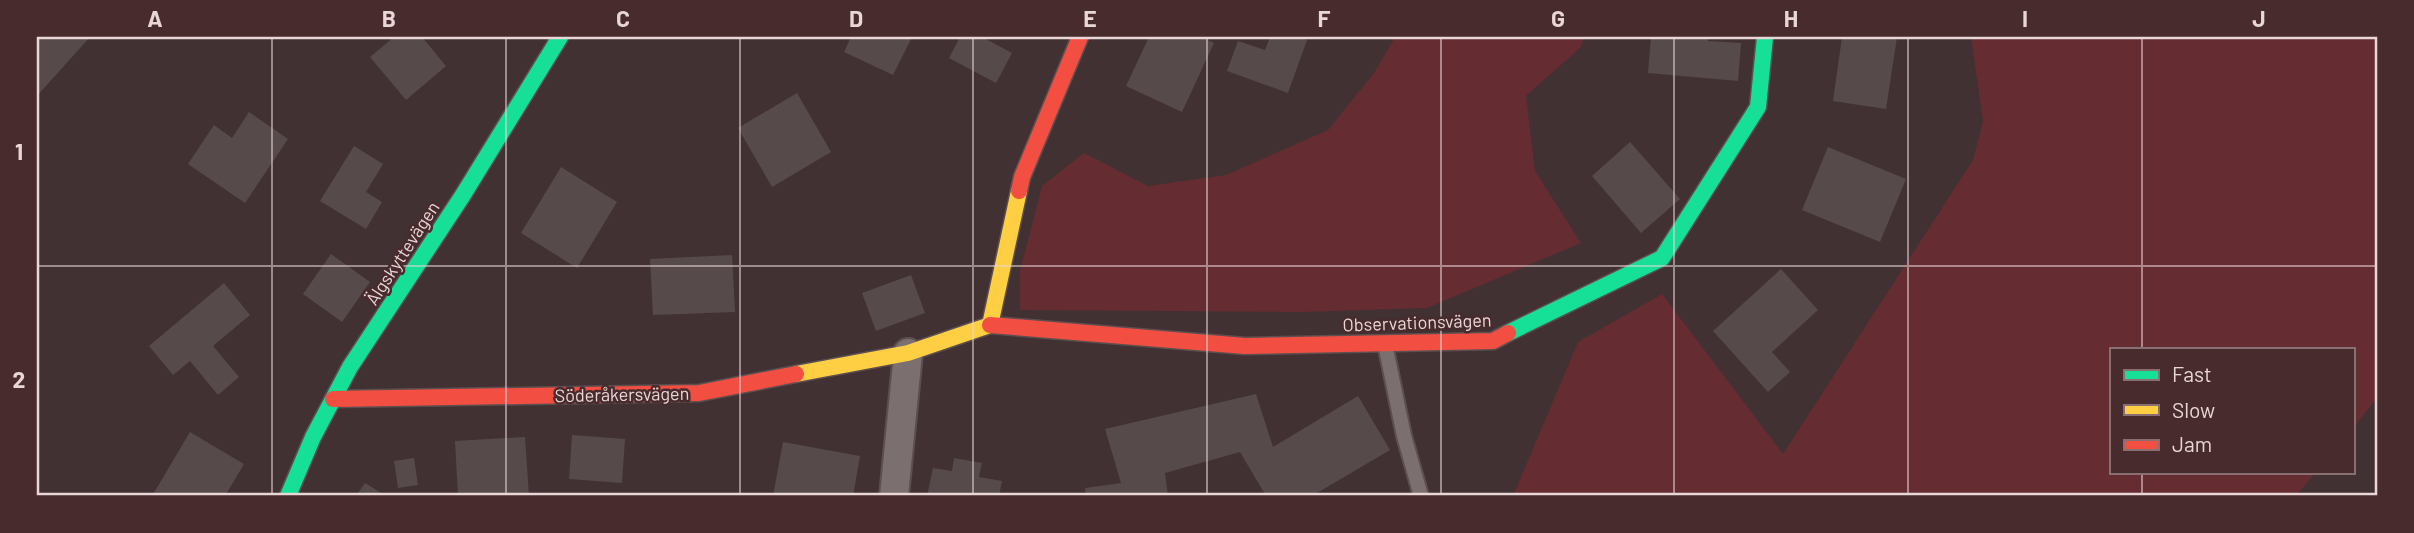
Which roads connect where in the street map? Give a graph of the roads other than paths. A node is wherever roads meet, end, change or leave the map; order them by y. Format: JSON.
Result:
{"nodes":[{"id":1,"x":560,"y":37,"type":"edge"},
{"id":2,"x":1080,"y":37,"type":"edge"},
{"id":3,"x":1765,"y":37,"type":"edge"},
{"id":4,"x":990,"y":325,"type":"junction"},
{"id":5,"x":1385,"y":343,"type":"junction"},
{"id":6,"x":908,"y":353,"type":"junction"},
{"id":7,"x":332,"y":399,"type":"junction"},
{"id":8,"x":288,"y":496,"type":"edge"},
{"id":9,"x":894,"y":496,"type":"edge"},
{"id":10,"x":1421,"y":496,"type":"edge"}],
"edges":[{"from":1,"to":7,"type":"street","name":"Älgskyttevägen"},
{"from":2,"to":4,"type":"street"},
{"from":3,"to":5,"type":"street","name":"Observationsvägen"},
{"from":4,"to":5,"type":"street","name":"Observationsvägen"},
{"from":4,"to":6,"type":"street","name":"Söderåkersvägen"},
{"from":5,"to":10,"type":"lane"},
{"from":6,"to":7,"type":"street","name":"Söderåkersvägen"},
{"from":6,"to":9,"type":"street"},
{"from":7,"to":8,"type":"street","name":"Älgskyttevägen"}]}
